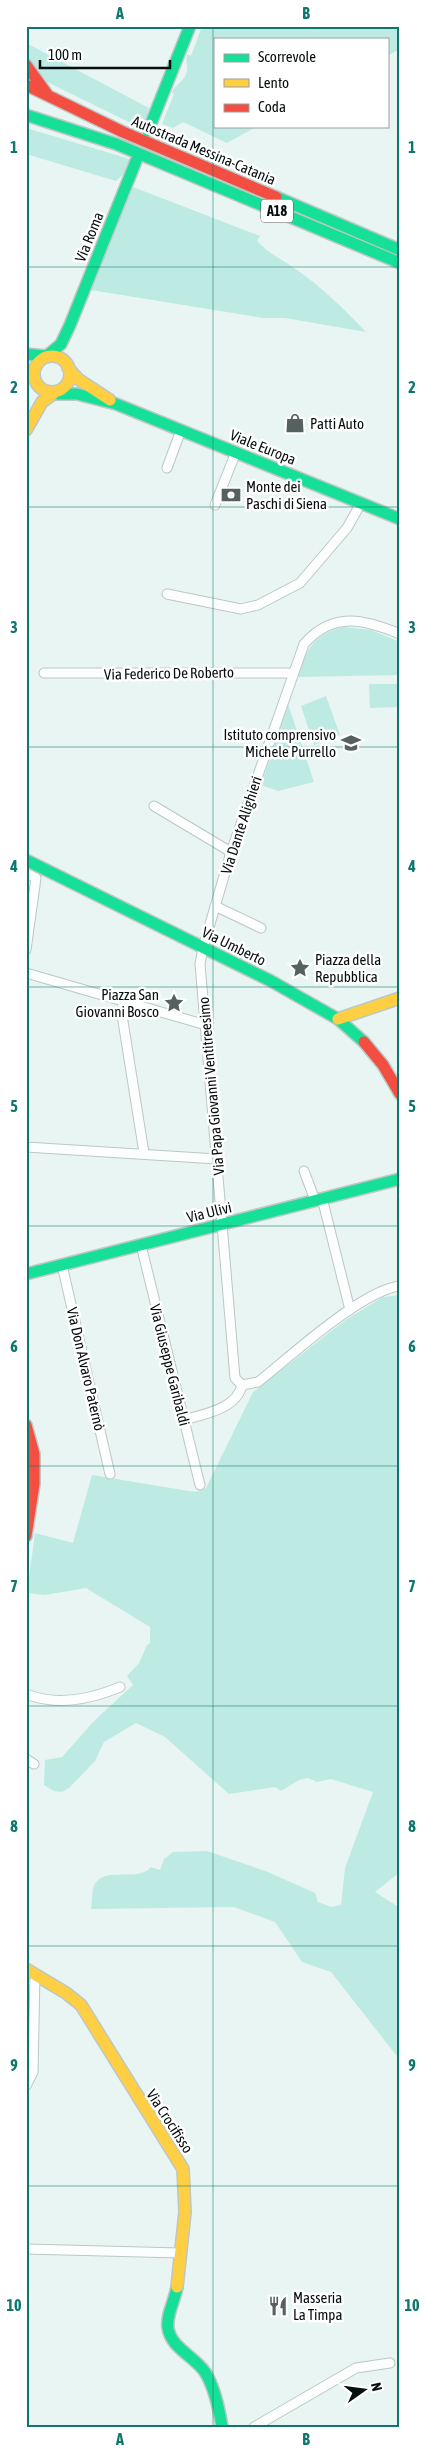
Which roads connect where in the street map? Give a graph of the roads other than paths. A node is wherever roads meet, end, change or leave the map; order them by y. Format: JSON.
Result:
{"nodes":[{"id":1,"x":190,"y":28,"type":"edge"},
{"id":2,"x":26,"y":65,"type":"edge"},
{"id":3,"x":28,"y":93,"type":"edge"},
{"id":4,"x":48,"y":96,"type":"junction"},
{"id":5,"x":26,"y":115,"type":"edge"},
{"id":6,"x":148,"y":131,"type":"dead end"},
{"id":7,"x":98,"y":138,"type":"junction"},
{"id":8,"x":136,"y":161,"type":"dead end"},
{"id":9,"x":400,"y":250,"type":"edge"},
{"id":10,"x":400,"y":255,"type":"edge"},
{"id":11,"x":400,"y":263,"type":"edge"},
{"id":12,"x":70,"y":325,"type":"junction"},
{"id":13,"x":26,"y":354,"type":"edge"},
{"id":14,"x":46,"y":356,"type":"junction"},
{"id":15,"x":68,"y":367,"type":"junction"},
{"id":16,"x":26,"y":375,"type":"edge"},
{"id":17,"x":37,"y":384,"type":"junction"},
{"id":18,"x":55,"y":394,"type":"junction"},
{"id":19,"x":116,"y":404,"type":"junction"},
{"id":20,"x":28,"y":427,"type":"edge"},
{"id":21,"x":181,"y":430,"type":"junction"},
{"id":22,"x":236,"y":452,"type":"junction"},
{"id":23,"x":167,"y":468,"type":"dead end"},
{"id":24,"x":362,"y":503,"type":"junction"},
{"id":25,"x":215,"y":505,"type":"dead end"},
{"id":26,"x":400,"y":518,"type":"edge"},
{"id":27,"x":167,"y":594,"type":"dead end"},
{"id":28,"x":400,"y":634,"type":"edge"},
{"id":29,"x":44,"y":673,"type":"dead end"},
{"id":30,"x":293,"y":673,"type":"junction"},
{"id":31,"x":154,"y":806,"type":"dead end"},
{"id":32,"x":232,"y":852,"type":"junction"},
{"id":33,"x":26,"y":860,"type":"edge"},
{"id":34,"x":26,"y":873,"type":"edge"},
{"id":35,"x":215,"y":906,"type":"junction"},
{"id":36,"x":261,"y":928,"type":"dead end"},
{"id":37,"x":203,"y":948,"type":"junction"},
{"id":38,"x":26,"y":950,"type":"edge"},
{"id":39,"x":26,"y":973,"type":"edge"},
{"id":40,"x":400,"y":998,"type":"edge"},
{"id":41,"x":124,"y":1001,"type":"junction"},
{"id":42,"x":338,"y":1019,"type":"junction"},
{"id":43,"x":206,"y":1025,"type":"junction"},
{"id":44,"x":400,"y":1094,"type":"edge"},
{"id":45,"x":26,"y":1147,"type":"edge"},
{"id":46,"x":144,"y":1153,"type":"junction"},
{"id":47,"x":217,"y":1159,"type":"junction"},
{"id":48,"x":304,"y":1171,"type":"dead end"},
{"id":49,"x":400,"y":1180,"type":"edge"},
{"id":50,"x":319,"y":1199,"type":"junction"},
{"id":51,"x":223,"y":1224,"type":"junction"},
{"id":52,"x":141,"y":1245,"type":"junction"},
{"id":53,"x":62,"y":1265,"type":"junction"},
{"id":54,"x":26,"y":1274,"type":"edge"},
{"id":55,"x":400,"y":1286,"type":"edge"},
{"id":56,"x":350,"y":1310,"type":"junction"},
{"id":57,"x":242,"y":1385,"type":"junction"},
{"id":58,"x":184,"y":1420,"type":"junction"},
{"id":59,"x":26,"y":1425,"type":"edge"},
{"id":60,"x":28,"y":1440,"type":"edge"},
{"id":61,"x":110,"y":1474,"type":"dead end"},
{"id":62,"x":200,"y":1485,"type":"dead end"},
{"id":63,"x":28,"y":1510,"type":"edge"},
{"id":64,"x":26,"y":1536,"type":"edge"},
{"id":65,"x":120,"y":1687,"type":"dead end"},
{"id":66,"x":27,"y":1693,"type":"edge"},
{"id":67,"x":31,"y":1971,"type":"edge"},
{"id":68,"x":30,"y":2035,"type":"edge"},
{"id":69,"x":26,"y":2086,"type":"edge"},
{"id":70,"x":26,"y":2249,"type":"edge"},
{"id":71,"x":180,"y":2253,"type":"junction"},
{"id":72,"x":390,"y":2362,"type":"dead end"},
{"id":73,"x":222,"y":2427,"type":"edge"},
{"id":74,"x":254,"y":2427,"type":"edge"}],
"edges":[{"from":1,"to":6,"type":"main road"},
{"from":2,"to":4,"type":"main road"},
{"from":3,"to":4,"type":"main road","name":"Autostrada Messina-Catania","number":"A18"},
{"from":3,"to":7,"type":"main road"},
{"from":3,"to":10,"type":"main road"},
{"from":4,"to":9,"type":"main road","name":"Autostrada Messina-Catania","number":"A18"},
{"from":5,"to":7,"type":"main road","name":"Autostrada Messina-Catania","number":"A18"},
{"from":7,"to":11,"type":"main road","name":"Autostrada Messina-Catania","number":"A18"},
{"from":8,"to":12,"type":"main road","name":"Via Roma"},
{"from":12,"to":14,"type":"main road"},
{"from":12,"to":15,"type":"main road"},
{"from":13,"to":14,"type":"main road"},
{"from":14,"to":15,"type":"main road"},
{"from":14,"to":17,"type":"main road"},
{"from":15,"to":18,"type":"main road"},
{"from":15,"to":19,"type":"main road"},
{"from":16,"to":17,"type":"main road"},
{"from":17,"to":18,"type":"main road"},
{"from":17,"to":20,"type":"main road"},
{"from":18,"to":19,"type":"main road"},
{"from":18,"to":20,"type":"main road"},
{"from":19,"to":21,"type":"main road","name":"Viale Europa"},
{"from":21,"to":22,"type":"main road","name":"Viale Europa"},
{"from":21,"to":23,"type":"street"},
{"from":22,"to":24,"type":"main road","name":"Viale Europa"},
{"from":22,"to":25,"type":"street"},
{"from":24,"to":26,"type":"main road","name":"Viale Europa"},
{"from":24,"to":27,"type":"street"},
{"from":28,"to":30,"type":"street","name":"Via Dante Alighieri"},
{"from":29,"to":30,"type":"street","name":"Via Federico De Roberto"},
{"from":30,"to":32,"type":"street","name":"Via Dante Alighieri"},
{"from":31,"to":32,"type":"street"},
{"from":32,"to":35,"type":"street","name":"Via Dante Alighieri"},
{"from":33,"to":37,"type":"main road","name":"Via Umberto"},
{"from":34,"to":38,"type":"street"},
{"from":35,"to":36,"type":"street"},
{"from":35,"to":37,"type":"street","name":"Via Dante Alighieri"},
{"from":37,"to":42,"type":"main road","name":"Via Umberto"},
{"from":37,"to":43,"type":"street","name":"Via Papa Giovanni Ventitreesimo"},
{"from":39,"to":41,"type":"street"},
{"from":40,"to":42,"type":"main road"},
{"from":41,"to":43,"type":"street"},
{"from":41,"to":46,"type":"street"},
{"from":42,"to":44,"type":"main road","name":"Via Umberto"},
{"from":43,"to":47,"type":"street","name":"Via Papa Giovanni Ventitreesimo"},
{"from":45,"to":46,"type":"street"},
{"from":46,"to":47,"type":"street"},
{"from":47,"to":51,"type":"street","name":"Via Papa Giovanni Ventitreesimo"},
{"from":48,"to":50,"type":"street"},
{"from":49,"to":50,"type":"main road","name":"Via Ulivi"},
{"from":50,"to":51,"type":"main road","name":"Via Ulivi"},
{"from":50,"to":56,"type":"street"},
{"from":51,"to":52,"type":"main road","name":"Via Ulivi"},
{"from":51,"to":57,"type":"street","name":"Via Papa Giovanni Ventitreesimo"},
{"from":52,"to":53,"type":"main road","name":"Via Ulivi"},
{"from":52,"to":58,"type":"street","name":"Via Giuseppe Garibaldi"},
{"from":53,"to":54,"type":"main road","name":"Via Ulivi"},
{"from":53,"to":61,"type":"street","name":"Via Don Alvaro Paternò"},
{"from":55,"to":56,"type":"street"},
{"from":56,"to":57,"type":"street"},
{"from":57,"to":58,"type":"street"},
{"from":58,"to":62,"type":"street","name":"Via Giuseppe Garibaldi"},
{"from":59,"to":60,"type":"main road"},
{"from":60,"to":63,"type":"main road"},
{"from":63,"to":64,"type":"main road"},
{"from":65,"to":66,"type":"street"},
{"from":67,"to":68,"type":"street"},
{"from":67,"to":71,"type":"main road","name":"Via Crocifisso"},
{"from":68,"to":69,"type":"street"},
{"from":70,"to":71,"type":"street"},
{"from":71,"to":73,"type":"main road","name":"Via Crocifisso"},
{"from":72,"to":74,"type":"street"}]}
